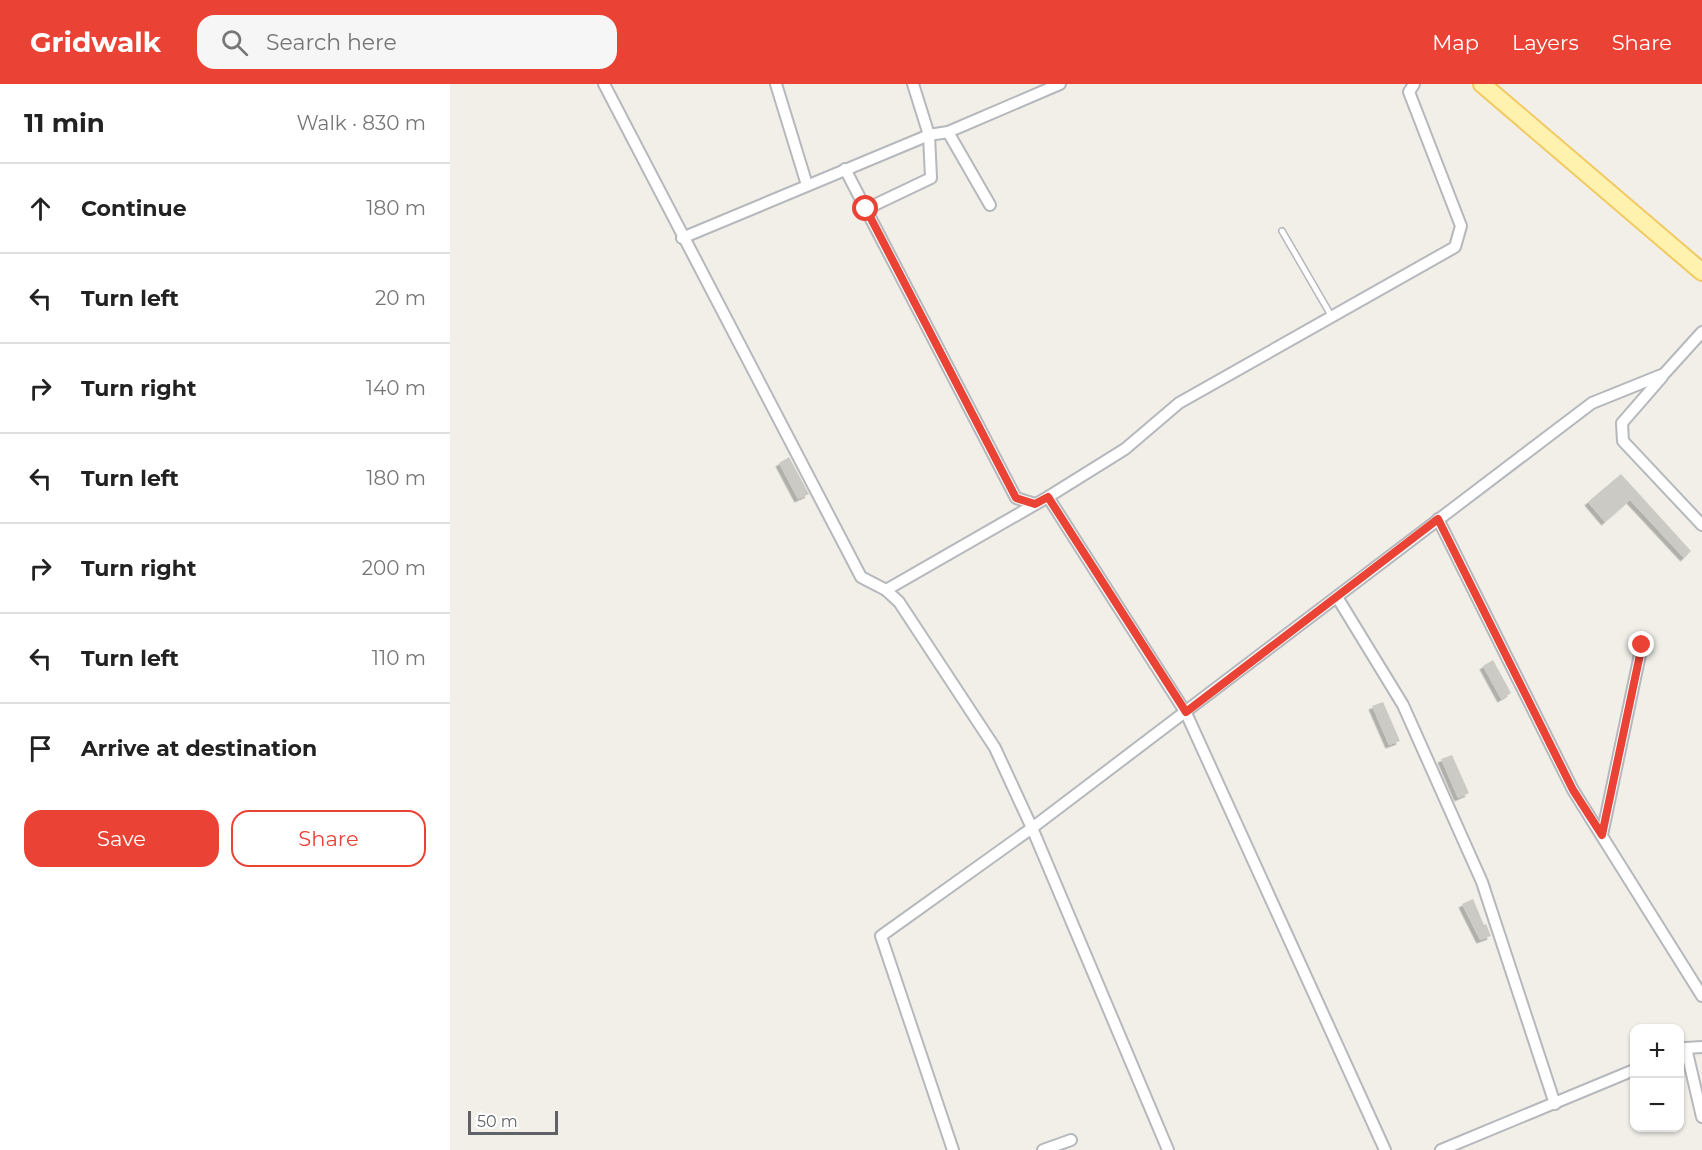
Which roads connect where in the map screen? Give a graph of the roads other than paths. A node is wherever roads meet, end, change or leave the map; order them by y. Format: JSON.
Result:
{"nodes":[{"id":1,"x":604,"y":84,"type":"edge"},
{"id":2,"x":776,"y":84,"type":"edge"},
{"id":3,"x":913,"y":84,"type":"edge"},
{"id":4,"x":1060,"y":84,"type":"edge"},
{"id":5,"x":1414,"y":84,"type":"edge"},
{"id":6,"x":1482,"y":84,"type":"edge"},
{"id":7,"x":948,"y":132,"type":"junction"},
{"id":8,"x":929,"y":135,"type":"junction"},
{"id":9,"x":845,"y":169,"type":"junction"},
{"id":10,"x":807,"y":185,"type":"junction"},
{"id":11,"x":990,"y":205,"type":"dead end"},
{"id":12,"x":866,"y":209,"type":"junction"},
{"id":13,"x":1282,"y":231,"type":"dead end"},
{"id":14,"x":682,"y":238,"type":"junction"},
{"id":15,"x":1702,"y":272,"type":"edge"},
{"id":16,"x":1332,"y":316,"type":"junction"},
{"id":17,"x":1702,"y":332,"type":"edge"},
{"id":18,"x":1664,"y":374,"type":"junction"},
{"id":19,"x":1048,"y":497,"type":"junction"},
{"id":20,"x":1035,"y":504,"type":"junction"},
{"id":21,"x":1438,"y":519,"type":"junction"},
{"id":22,"x":1702,"y":525,"type":"edge"},
{"id":23,"x":886,"y":590,"type":"junction"},
{"id":24,"x":1337,"y":597,"type":"junction"},
{"id":25,"x":1642,"y":645,"type":"dead end"},
{"id":26,"x":1186,"y":712,"type":"junction"},
{"id":27,"x":1032,"y":828,"type":"junction"},
{"id":28,"x":1602,"y":835,"type":"junction"},
{"id":29,"x":1702,"y":996,"type":"edge"},
{"id":30,"x":1702,"y":1047,"type":"edge"},
{"id":31,"x":1684,"y":1050,"type":"edge"},
{"id":32,"x":1684,"y":1054,"type":"edge"},
{"id":33,"x":1630,"y":1072,"type":"edge"},
{"id":34,"x":1555,"y":1104,"type":"junction"},
{"id":35,"x":1701,"y":1113,"type":"edge"},
{"id":36,"x":1071,"y":1140,"type":"dead end"},
{"id":37,"x":1468,"y":1145,"type":"edge"},
{"id":38,"x":953,"y":1150,"type":"edge"},
{"id":39,"x":1043,"y":1150,"type":"edge"},
{"id":40,"x":1168,"y":1150,"type":"edge"},
{"id":41,"x":1385,"y":1150,"type":"edge"},
{"id":42,"x":1441,"y":1150,"type":"edge"}],
"edges":[{"from":1,"to":14,"type":"street"},
{"from":2,"to":10,"type":"street"},
{"from":3,"to":8,"type":"street"},
{"from":4,"to":7,"type":"street"},
{"from":5,"to":16,"type":"street"},
{"from":6,"to":15,"type":"main road"},
{"from":7,"to":8,"type":"street"},
{"from":7,"to":11,"type":"street"},
{"from":8,"to":9,"type":"street"},
{"from":8,"to":12,"type":"street"},
{"from":9,"to":10,"type":"street"},
{"from":9,"to":12,"type":"street"},
{"from":10,"to":14,"type":"street"},
{"from":12,"to":20,"type":"street"},
{"from":13,"to":16,"type":"lane"},
{"from":14,"to":23,"type":"street"},
{"from":16,"to":19,"type":"street"},
{"from":17,"to":18,"type":"street"},
{"from":18,"to":21,"type":"street"},
{"from":18,"to":22,"type":"street"},
{"from":19,"to":20,"type":"street"},
{"from":19,"to":26,"type":"street"},
{"from":20,"to":23,"type":"street"},
{"from":21,"to":24,"type":"street"},
{"from":21,"to":28,"type":"street"},
{"from":23,"to":27,"type":"street"},
{"from":24,"to":26,"type":"street"},
{"from":24,"to":34,"type":"street"},
{"from":25,"to":28,"type":"street"},
{"from":26,"to":27,"type":"street"},
{"from":26,"to":41,"type":"street"},
{"from":27,"to":38,"type":"street"},
{"from":27,"to":40,"type":"street"},
{"from":28,"to":29,"type":"street"},
{"from":30,"to":31,"type":"street"},
{"from":32,"to":35,"type":"street"},
{"from":33,"to":34,"type":"street"},
{"from":34,"to":37,"type":"street"},
{"from":36,"to":39,"type":"street"},
{"from":37,"to":42,"type":"street"}]}
